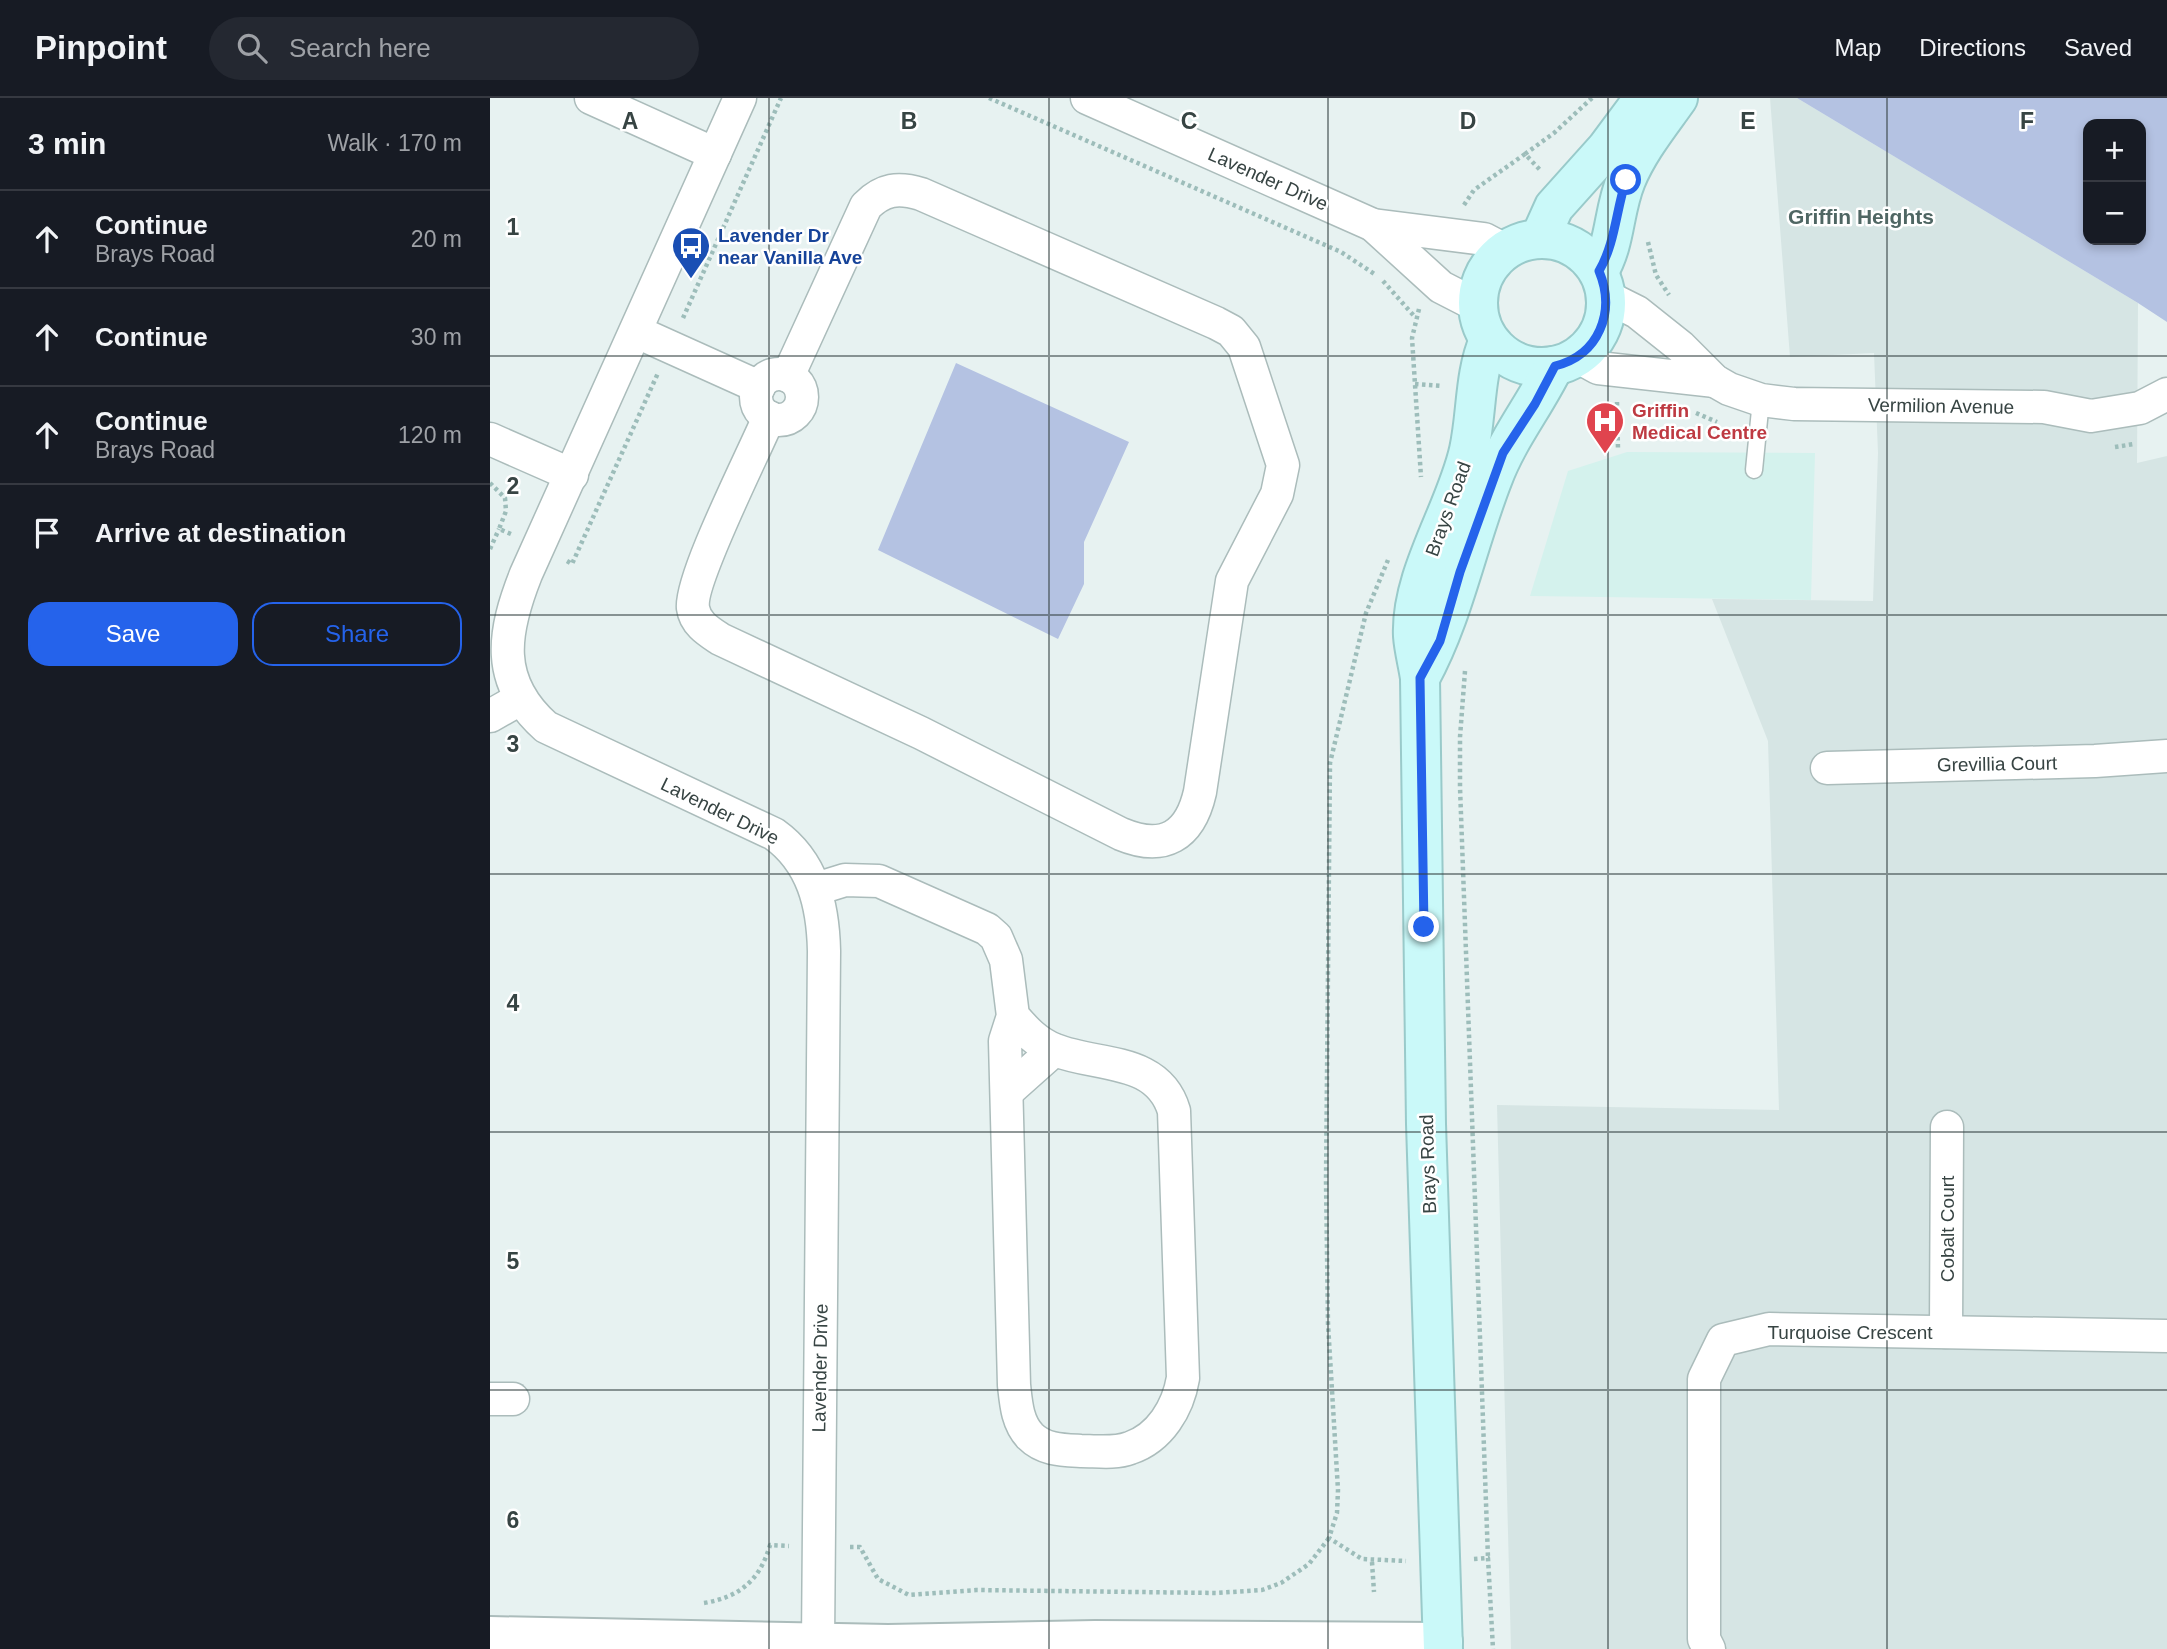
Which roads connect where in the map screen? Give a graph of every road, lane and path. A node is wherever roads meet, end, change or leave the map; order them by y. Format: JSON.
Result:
{"nodes":[{"id":1,"x":591,"y":98,"type":"edge"},
{"id":2,"x":740,"y":98,"type":"edge"},
{"id":3,"x":781,"y":98,"type":"edge"},
{"id":4,"x":989,"y":98,"type":"edge"},
{"id":5,"x":1087,"y":98,"type":"edge"},
{"id":6,"x":1592,"y":98,"type":"edge"},
{"id":7,"x":1644,"y":98,"type":"edge"},
{"id":8,"x":1678,"y":98,"type":"edge"},
{"id":9,"x":715,"y":154,"type":"junction"},
{"id":10,"x":1525,"y":155,"type":"junction"},
{"id":11,"x":1547,"y":178,"type":"dead end"},
{"id":12,"x":1462,"y":212,"type":"dead end"},
{"id":13,"x":1373,"y":225,"type":"junction"},
{"id":14,"x":1644,"y":233,"type":"dead end"},
{"id":15,"x":1522,"y":244,"type":"junction"},
{"id":16,"x":1603,"y":284,"type":"junction"},
{"id":17,"x":1672,"y":302,"type":"dead end"},
{"id":18,"x":1420,"y":307,"type":"dead end"},
{"id":19,"x":1415,"y":317,"type":"junction"},
{"id":20,"x":1483,"y":323,"type":"junction"},
{"id":21,"x":678,"y":329,"type":"dead end"},
{"id":22,"x":637,"y":332,"type":"junction"},
{"id":23,"x":1566,"y":362,"type":"junction"},
{"id":24,"x":660,"y":369,"type":"dead end"},
{"id":25,"x":788,"y":376,"type":"junction"},
{"id":26,"x":1715,"y":381,"type":"junction"},
{"id":27,"x":759,"y":387,"type":"junction"},
{"id":28,"x":1618,"y":394,"type":"dead end"},
{"id":29,"x":2167,"y":394,"type":"edge"},
{"id":30,"x":1761,"y":400,"type":"junction"},
{"id":31,"x":769,"y":417,"type":"junction"},
{"id":32,"x":490,"y":439,"type":"edge"},
{"id":33,"x":1618,"y":449,"type":"dead end"},
{"id":34,"x":1754,"y":470,"type":"dead end"},
{"id":35,"x":572,"y":475,"type":"junction"},
{"id":36,"x":490,"y":483,"type":"edge"},
{"id":37,"x":1419,"y":485,"type":"dead end"},
{"id":38,"x":499,"y":529,"type":"junction"},
{"id":39,"x":517,"y":537,"type":"dead end"},
{"id":40,"x":1393,"y":547,"type":"dead end"},
{"id":41,"x":490,"y":549,"type":"edge"},
{"id":42,"x":559,"y":558,"type":"dead end"},
{"id":43,"x":1465,"y":668,"type":"dead end"},
{"id":44,"x":1420,"y":678,"type":"junction"},
{"id":45,"x":520,"y":699,"type":"junction"},
{"id":46,"x":490,"y":716,"type":"edge"},
{"id":47,"x":2167,"y":756,"type":"edge"},
{"id":48,"x":1827,"y":768,"type":"dead end"},
{"id":49,"x":816,"y":889,"type":"junction"},
{"id":50,"x":1013,"y":1016,"type":"junction"},
{"id":51,"x":1054,"y":1050,"type":"junction"},
{"id":52,"x":1008,"y":1091,"type":"junction"},
{"id":53,"x":1947,"y":1127,"type":"dead end"},
{"id":54,"x":1946,"y":1332,"type":"junction"},
{"id":55,"x":2167,"y":1336,"type":"edge"},
{"id":56,"x":1329,"y":1538,"type":"junction"},
{"id":57,"x":785,"y":1546,"type":"dead end"},
{"id":58,"x":845,"y":1548,"type":"dead end"},
{"id":59,"x":1488,"y":1558,"type":"junction"},
{"id":60,"x":1474,"y":1559,"type":"dead end"},
{"id":61,"x":1392,"y":1561,"type":"dead end"},
{"id":62,"x":1372,"y":1562,"type":"junction"},
{"id":63,"x":1374,"y":1592,"type":"dead end"},
{"id":64,"x":697,"y":1604,"type":"dead end"},
{"id":65,"x":490,"y":1636,"type":"edge"},
{"id":66,"x":566,"y":1643,"type":"edge"},
{"id":67,"x":818,"y":1643,"type":"junction"},
{"id":68,"x":1443,"y":1645,"type":"edge"},
{"id":69,"x":1493,"y":1649,"type":"edge"},
{"id":70,"x":1709,"y":1649,"type":"edge"}],
"edges":[{"from":1,"to":9,"type":"street"},
{"from":2,"to":9,"type":"street","name":"Lavender Drive"},
{"from":3,"to":21,"type":"path"},
{"from":4,"to":19,"type":"path"},
{"from":5,"to":13,"type":"street","name":"Lavender Drive"},
{"from":6,"to":10,"type":"path"},
{"from":7,"to":15,"type":"main road"},
{"from":8,"to":16,"type":"main road"},
{"from":9,"to":22,"type":"street","name":"Lavender Drive"},
{"from":10,"to":11,"type":"path"},
{"from":10,"to":12,"type":"path"},
{"from":13,"to":15,"type":"street","name":"Lavender Drive"},
{"from":13,"to":20,"type":"street","name":"Lavender Drive"},
{"from":14,"to":17,"type":"path"},
{"from":15,"to":16,"type":"main road"},
{"from":15,"to":20,"type":"main road"},
{"from":16,"to":23,"type":"main road"},
{"from":16,"to":26,"type":"street","name":"Vermilion Avenue"},
{"from":18,"to":19,"type":"path"},
{"from":19,"to":37,"type":"path"},
{"from":20,"to":23,"type":"main road"},
{"from":20,"to":44,"type":"main road","name":"Brays Road"},
{"from":22,"to":27,"type":"street"},
{"from":22,"to":35,"type":"street","name":"Lavender Drive"},
{"from":23,"to":26,"type":"street","name":"Vermilion Avenue"},
{"from":23,"to":44,"type":"main road","name":"Brays Road"},
{"from":24,"to":42,"type":"path"},
{"from":25,"to":27,"type":"street"},
{"from":25,"to":31,"type":"street"},
{"from":25,"to":31,"type":"street"},
{"from":26,"to":30,"type":"street","name":"Vermilion Avenue"},
{"from":27,"to":31,"type":"street"},
{"from":28,"to":33,"type":"path"},
{"from":29,"to":30,"type":"street","name":"Vermilion Avenue"},
{"from":30,"to":34,"type":"lane"},
{"from":32,"to":35,"type":"street"},
{"from":35,"to":45,"type":"street","name":"Lavender Drive"},
{"from":36,"to":38,"type":"path"},
{"from":38,"to":39,"type":"path"},
{"from":38,"to":41,"type":"path"},
{"from":40,"to":56,"type":"path"},
{"from":43,"to":59,"type":"path"},
{"from":44,"to":68,"type":"main road","name":"Brays Road"},
{"from":45,"to":46,"type":"street"},
{"from":45,"to":49,"type":"street","name":"Lavender Drive"},
{"from":47,"to":48,"type":"street","name":"Grevillia Court"},
{"from":49,"to":50,"type":"street"},
{"from":49,"to":67,"type":"street","name":"Lavender Drive"},
{"from":50,"to":51,"type":"street"},
{"from":50,"to":52,"type":"street"},
{"from":51,"to":52,"type":"street"},
{"from":51,"to":52,"type":"street"},
{"from":53,"to":54,"type":"street","name":"Cobalt Court"},
{"from":54,"to":55,"type":"street","name":"Turquoise Crescent"},
{"from":54,"to":70,"type":"street","name":"Turquoise Crescent"},
{"from":56,"to":58,"type":"path"},
{"from":56,"to":62,"type":"path"},
{"from":57,"to":64,"type":"path"},
{"from":59,"to":60,"type":"path"},
{"from":59,"to":69,"type":"path"},
{"from":61,"to":62,"type":"path"},
{"from":62,"to":63,"type":"path"},
{"from":65,"to":66,"type":"street"},
{"from":66,"to":67,"type":"street"},
{"from":67,"to":68,"type":"street"}]}
